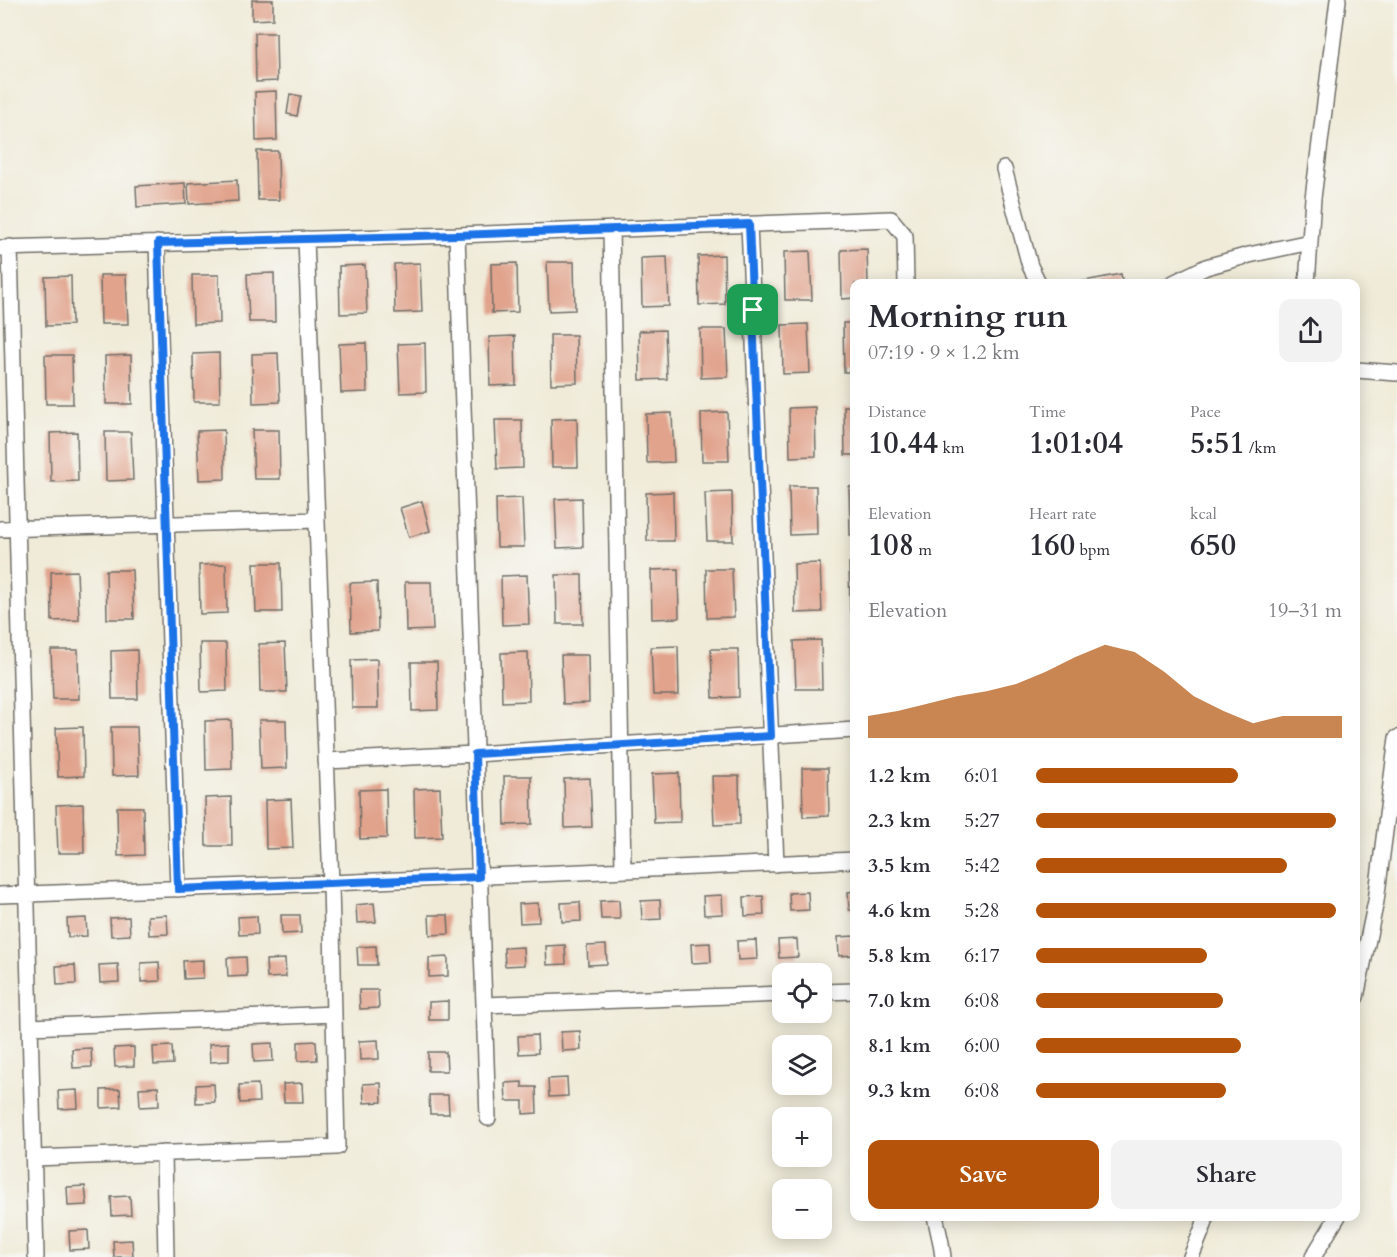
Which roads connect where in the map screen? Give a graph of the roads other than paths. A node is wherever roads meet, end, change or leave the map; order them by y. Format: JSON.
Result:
{"nodes":[{"id":1,"x":1338,"y":0,"type":"edge"},
{"id":2,"x":1004,"y":169,"type":"dead end"},
{"id":3,"x":749,"y":224,"type":"junction"},
{"id":4,"x":611,"y":229,"type":"junction"},
{"id":5,"x":457,"y":235,"type":"junction"},
{"id":6,"x":306,"y":239,"type":"junction"},
{"id":7,"x":1310,"y":242,"type":"junction"},
{"id":8,"x":158,"y":243,"type":"junction"},
{"id":9,"x":5,"y":248,"type":"edge"},
{"id":10,"x":906,"y":279,"type":"edge"},
{"id":11,"x":1036,"y":279,"type":"edge"},
{"id":12,"x":1181,"y":279,"type":"edge"},
{"id":13,"x":1307,"y":279,"type":"edge"},
{"id":14,"x":1360,"y":370,"type":"edge"},
{"id":15,"x":1397,"y":373,"type":"edge"},
{"id":16,"x":317,"y":520,"type":"junction"},
{"id":17,"x":166,"y":525,"type":"junction"},
{"id":18,"x":0,"y":529,"type":"edge"},
{"id":19,"x":17,"y":529,"type":"junction"},
{"id":20,"x":850,"y":730,"type":"edge"},
{"id":21,"x":771,"y":736,"type":"junction"},
{"id":22,"x":1397,"y":738,"type":"edge"},
{"id":23,"x":621,"y":746,"type":"junction"},
{"id":24,"x":475,"y":754,"type":"junction"},
{"id":25,"x":326,"y":761,"type":"junction"},
{"id":26,"x":850,"y":860,"type":"edge"},
{"id":27,"x":776,"y":864,"type":"junction"},
{"id":28,"x":623,"y":870,"type":"junction"},
{"id":29,"x":479,"y":877,"type":"junction"},
{"id":30,"x":331,"y":883,"type":"junction"},
{"id":31,"x":178,"y":889,"type":"junction"},
{"id":32,"x":26,"y":894,"type":"junction"},
{"id":33,"x":0,"y":895,"type":"edge"},
{"id":34,"x":1361,"y":948,"type":"edge"},
{"id":35,"x":850,"y":991,"type":"edge"},
{"id":36,"x":832,"y":992,"type":"edge"},
{"id":37,"x":772,"y":994,"type":"edge"},
{"id":38,"x":484,"y":1005,"type":"junction"},
{"id":39,"x":334,"y":1014,"type":"junction"},
{"id":40,"x":30,"y":1027,"type":"junction"},
{"id":41,"x":488,"y":1118,"type":"dead end"},
{"id":42,"x":164,"y":1153,"type":"junction"},
{"id":43,"x":33,"y":1158,"type":"junction"},
{"id":44,"x":936,"y":1221,"type":"edge"},
{"id":45,"x":1205,"y":1221,"type":"edge"},
{"id":46,"x":1335,"y":1221,"type":"edge"},
{"id":47,"x":36,"y":1257,"type":"edge"},
{"id":48,"x":166,"y":1257,"type":"edge"},
{"id":49,"x":943,"y":1257,"type":"edge"},
{"id":50,"x":1191,"y":1257,"type":"edge"},
{"id":51,"x":1313,"y":1257,"type":"edge"}],
"edges":[{"from":1,"to":7,"type":"street"},
{"from":2,"to":11,"type":"street"},
{"from":3,"to":4,"type":"street"},
{"from":3,"to":10,"type":"street"},
{"from":3,"to":21,"type":"street"},
{"from":4,"to":5,"type":"street"},
{"from":4,"to":23,"type":"street"},
{"from":5,"to":6,"type":"street"},
{"from":5,"to":24,"type":"street"},
{"from":6,"to":8,"type":"street"},
{"from":6,"to":16,"type":"street"},
{"from":7,"to":12,"type":"street"},
{"from":7,"to":13,"type":"street"},
{"from":8,"to":9,"type":"street"},
{"from":8,"to":17,"type":"street"},
{"from":9,"to":19,"type":"street"},
{"from":14,"to":15,"type":"street"},
{"from":16,"to":17,"type":"street"},
{"from":16,"to":25,"type":"street"},
{"from":17,"to":19,"type":"street"},
{"from":17,"to":31,"type":"street"},
{"from":18,"to":19,"type":"street"},
{"from":19,"to":32,"type":"street"},
{"from":20,"to":21,"type":"street"},
{"from":21,"to":23,"type":"street"},
{"from":21,"to":27,"type":"street"},
{"from":22,"to":34,"type":"street"},
{"from":23,"to":24,"type":"street"},
{"from":23,"to":28,"type":"street"},
{"from":24,"to":25,"type":"street"},
{"from":24,"to":29,"type":"street"},
{"from":25,"to":30,"type":"street"},
{"from":26,"to":27,"type":"street"},
{"from":27,"to":28,"type":"street"},
{"from":28,"to":29,"type":"street"},
{"from":29,"to":30,"type":"street"},
{"from":29,"to":38,"type":"street"},
{"from":30,"to":31,"type":"street"},
{"from":30,"to":39,"type":"street"},
{"from":31,"to":32,"type":"street"},
{"from":32,"to":33,"type":"street"},
{"from":32,"to":40,"type":"street"},
{"from":35,"to":36,"type":"street"},
{"from":37,"to":38,"type":"street"},
{"from":38,"to":41,"type":"street"},
{"from":39,"to":40,"type":"street"},
{"from":39,"to":42,"type":"street"},
{"from":40,"to":43,"type":"street"},
{"from":42,"to":43,"type":"street"},
{"from":42,"to":48,"type":"street"},
{"from":43,"to":47,"type":"street"},
{"from":44,"to":49,"type":"street"},
{"from":45,"to":50,"type":"street"},
{"from":46,"to":51,"type":"street"}]}
